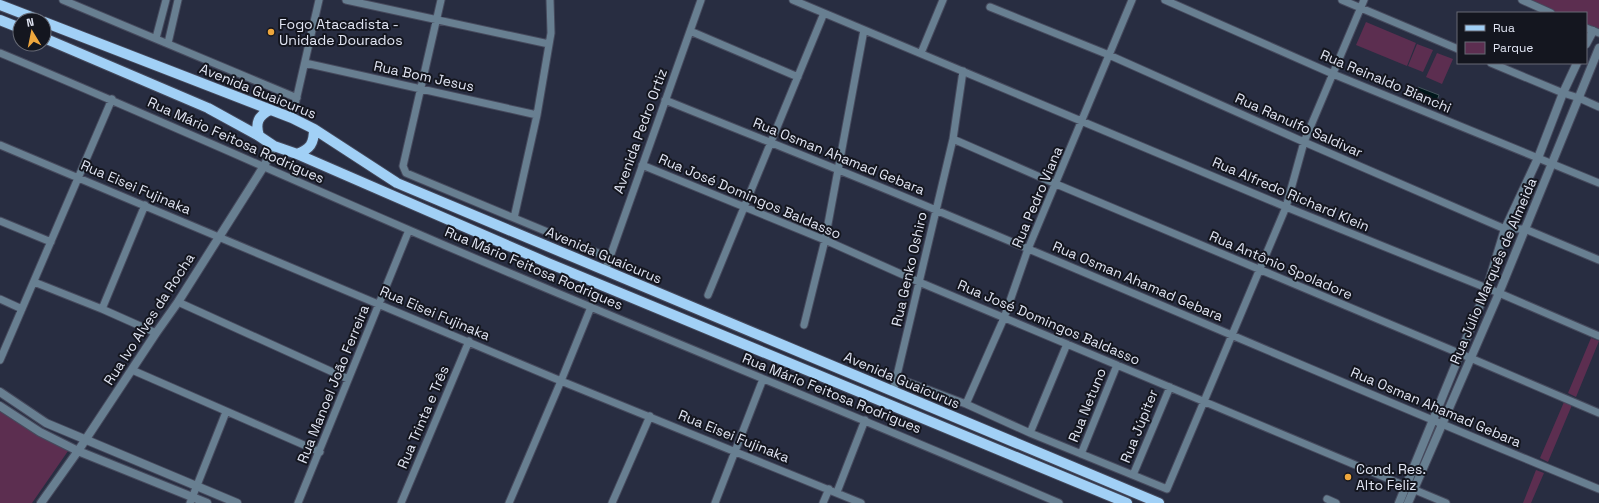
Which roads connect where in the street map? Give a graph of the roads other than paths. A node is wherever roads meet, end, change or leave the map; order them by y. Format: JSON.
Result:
{"nodes":[{"id":1,"x":63,"y":0,"type":"edge"},
{"id":2,"x":166,"y":0,"type":"edge"},
{"id":3,"x":178,"y":0,"type":"edge"},
{"id":4,"x":319,"y":0,"type":"edge"},
{"id":5,"x":346,"y":0,"type":"edge"},
{"id":6,"x":441,"y":0,"type":"edge"},
{"id":7,"x":550,"y":0,"type":"edge"},
{"id":8,"x":701,"y":0,"type":"edge"},
{"id":9,"x":793,"y":0,"type":"edge"},
{"id":10,"x":943,"y":0,"type":"edge"},
{"id":11,"x":1132,"y":0,"type":"edge"},
{"id":12,"x":1164,"y":0,"type":"edge"},
{"id":13,"x":1342,"y":0,"type":"edge"},
{"id":14,"x":1364,"y":0,"type":"edge"},
{"id":15,"x":1522,"y":0,"type":"edge"},
{"id":16,"x":0,"y":5,"type":"edge"},
{"id":17,"x":990,"y":7,"type":"dead end"},
{"id":18,"x":1360,"y":8,"type":"junction"},
{"id":19,"x":18,"y":12,"type":"edge"},
{"id":20,"x":1549,"y":12,"type":"edge"},
{"id":21,"x":824,"y":13,"type":"junction"},
{"id":22,"x":436,"y":19,"type":"junction"},
{"id":23,"x":0,"y":20,"type":"edge"},
{"id":24,"x":12,"y":25,"type":"edge"},
{"id":25,"x":52,"y":25,"type":"edge"},
{"id":26,"x":864,"y":30,"type":"junction"},
{"id":27,"x":1593,"y":30,"type":"edge"},
{"id":28,"x":690,"y":31,"type":"junction"},
{"id":29,"x":156,"y":38,"type":"junction"},
{"id":30,"x":52,"y":41,"type":"edge"},
{"id":31,"x":1587,"y":42,"type":"edge"},
{"id":32,"x":168,"y":43,"type":"junction"},
{"id":33,"x":549,"y":44,"type":"junction"},
{"id":34,"x":1599,"y":48,"type":"edge"},
{"id":35,"x":1457,"y":49,"type":"edge"},
{"id":36,"x":0,"y":53,"type":"edge"},
{"id":37,"x":921,"y":53,"type":"junction"},
{"id":38,"x":1109,"y":55,"type":"junction"},
{"id":39,"x":305,"y":63,"type":"junction"},
{"id":40,"x":1493,"y":64,"type":"edge"},
{"id":41,"x":1576,"y":64,"type":"edge"},
{"id":42,"x":963,"y":71,"type":"junction"},
{"id":43,"x":1333,"y":74,"type":"junction"},
{"id":44,"x":798,"y":77,"type":"junction"},
{"id":45,"x":420,"y":88,"type":"junction"},
{"id":46,"x":1562,"y":93,"type":"junction"},
{"id":47,"x":297,"y":98,"type":"junction"},
{"id":48,"x":1579,"y":98,"type":"junction"},
{"id":49,"x":112,"y":99,"type":"junction"},
{"id":50,"x":665,"y":100,"type":"junction"},
{"id":51,"x":1599,"y":107,"type":"edge"},
{"id":52,"x":270,"y":110,"type":"junction"},
{"id":53,"x":537,"y":115,"type":"junction"},
{"id":54,"x":292,"y":118,"type":"junction"},
{"id":55,"x":1082,"y":121,"type":"junction"},
{"id":56,"x":314,"y":130,"type":"junction"},
{"id":57,"x":259,"y":136,"type":"junction"},
{"id":58,"x":953,"y":139,"type":"junction"},
{"id":59,"x":1304,"y":142,"type":"junction"},
{"id":60,"x":771,"y":143,"type":"junction"},
{"id":61,"x":0,"y":145,"type":"edge"},
{"id":62,"x":274,"y":146,"type":"junction"},
{"id":63,"x":297,"y":154,"type":"junction"},
{"id":64,"x":1538,"y":158,"type":"junction"},
{"id":65,"x":1552,"y":164,"type":"junction"},
{"id":66,"x":642,"y":165,"type":"junction"},
{"id":67,"x":264,"y":166,"type":"junction"},
{"id":68,"x":839,"y":170,"type":"junction"},
{"id":69,"x":78,"y":177,"type":"junction"},
{"id":70,"x":1056,"y":184,"type":"junction"},
{"id":71,"x":1599,"y":184,"type":"edge"},
{"id":72,"x":145,"y":205,"type":"junction"},
{"id":73,"x":745,"y":207,"type":"junction"},
{"id":74,"x":1286,"y":207,"type":"junction"},
{"id":75,"x":937,"y":210,"type":"junction"},
{"id":76,"x":514,"y":218,"type":"junction"},
{"id":77,"x":0,"y":221,"type":"edge"},
{"id":78,"x":1505,"y":229,"type":"junction"},
{"id":79,"x":1524,"y":229,"type":"junction"},
{"id":80,"x":409,"y":230,"type":"junction"},
{"id":81,"x":219,"y":236,"type":"junction"},
{"id":82,"x":825,"y":240,"type":"junction"},
{"id":83,"x":51,"y":242,"type":"junction"},
{"id":84,"x":1028,"y":249,"type":"junction"},
{"id":85,"x":610,"y":258,"type":"junction"},
{"id":86,"x":1599,"y":260,"type":"edge"},
{"id":87,"x":1260,"y":270,"type":"junction"},
{"id":88,"x":605,"y":271,"type":"junction"},
{"id":89,"x":34,"y":282,"type":"junction"},
{"id":90,"x":919,"y":282,"type":"junction"},
{"id":91,"x":1487,"y":288,"type":"junction"},
{"id":92,"x":1499,"y":292,"type":"junction"},
{"id":93,"x":708,"y":295,"type":"dead end"},
{"id":94,"x":0,"y":299,"type":"edge"},
{"id":95,"x":178,"y":302,"type":"junction"},
{"id":96,"x":379,"y":304,"type":"junction"},
{"id":97,"x":591,"y":306,"type":"junction"},
{"id":98,"x":22,"y":309,"type":"junction"},
{"id":99,"x":102,"y":309,"type":"junction"},
{"id":100,"x":1004,"y":318,"type":"junction"},
{"id":101,"x":804,"y":325,"type":"dead end"},
{"id":102,"x":156,"y":333,"type":"junction"},
{"id":103,"x":1232,"y":334,"type":"junction"},
{"id":104,"x":1599,"y":336,"type":"edge"},
{"id":105,"x":469,"y":341,"type":"junction"},
{"id":106,"x":1067,"y":344,"type":"junction"},
{"id":107,"x":1461,"y":354,"type":"junction"},
{"id":108,"x":1471,"y":359,"type":"junction"},
{"id":109,"x":0,"y":360,"type":"edge"},
{"id":110,"x":1116,"y":365,"type":"junction"},
{"id":111,"x":132,"y":370,"type":"junction"},
{"id":112,"x":897,"y":378,"type":"junction"},
{"id":113,"x":348,"y":379,"type":"junction"},
{"id":114,"x":763,"y":379,"type":"junction"},
{"id":115,"x":561,"y":381,"type":"junction"},
{"id":116,"x":1170,"y":387,"type":"junction"},
{"id":117,"x":0,"y":392,"type":"edge"},
{"id":118,"x":893,"y":392,"type":"junction"},
{"id":119,"x":1203,"y":402,"type":"junction"},
{"id":120,"x":966,"y":404,"type":"junction"},
{"id":121,"x":0,"y":406,"type":"edge"},
{"id":122,"x":226,"y":412,"type":"junction"},
{"id":123,"x":1599,"y":413,"type":"edge"},
{"id":124,"x":650,"y":416,"type":"junction"},
{"id":125,"x":865,"y":420,"type":"junction"},
{"id":126,"x":1432,"y":421,"type":"junction"},
{"id":127,"x":1443,"y":426,"type":"junction"},
{"id":128,"x":1030,"y":433,"type":"junction"},
{"id":129,"x":85,"y":438,"type":"junction"},
{"id":130,"x":78,"y":451,"type":"junction"},
{"id":131,"x":736,"y":451,"type":"junction"},
{"id":132,"x":320,"y":452,"type":"junction"},
{"id":133,"x":1081,"y":454,"type":"junction"},
{"id":134,"x":1133,"y":475,"type":"junction"},
{"id":135,"x":197,"y":486,"type":"junction"},
{"id":136,"x":1410,"y":488,"type":"junction"},
{"id":137,"x":829,"y":489,"type":"junction"},
{"id":138,"x":1599,"y":489,"type":"edge"},
{"id":139,"x":837,"y":492,"type":"junction"},
{"id":140,"x":1327,"y":499,"type":"dead end"},
{"id":141,"x":191,"y":500,"type":"edge"},
{"id":142,"x":41,"y":503,"type":"edge"},
{"id":143,"x":207,"y":503,"type":"edge"},
{"id":144,"x":237,"y":503,"type":"edge"},
{"id":145,"x":298,"y":503,"type":"edge"},
{"id":146,"x":401,"y":503,"type":"edge"},
{"id":147,"x":509,"y":503,"type":"edge"},
{"id":148,"x":612,"y":503,"type":"edge"},
{"id":149,"x":715,"y":503,"type":"edge"},
{"id":150,"x":823,"y":503,"type":"edge"},
{"id":151,"x":861,"y":503,"type":"edge"},
{"id":152,"x":1059,"y":503,"type":"edge"},
{"id":153,"x":1127,"y":503,"type":"edge"},
{"id":154,"x":1159,"y":503,"type":"edge"},
{"id":155,"x":1336,"y":503,"type":"edge"},
{"id":156,"x":1399,"y":503,"type":"edge"},
{"id":157,"x":1408,"y":503,"type":"edge"},
{"id":158,"x":1446,"y":503,"type":"edge"}],
"edges":[{"from":1,"to":29,"type":"street"},
{"from":2,"to":29,"type":"street"},
{"from":3,"to":32,"type":"street"},
{"from":4,"to":39,"type":"street"},
{"from":5,"to":22,"type":"street"},
{"from":6,"to":22,"type":"street"},
{"from":7,"to":33,"type":"street"},
{"from":8,"to":28,"type":"street","name":"Avenida Pedro Ortiz"},
{"from":9,"to":21,"type":"street"},
{"from":10,"to":37,"type":"street"},
{"from":11,"to":38,"type":"street","name":"Rua Pedro Viana"},
{"from":12,"to":43,"type":"street","name":"Rua Reinaldo Bianchi"},
{"from":13,"to":18,"type":"street"},
{"from":14,"to":18,"type":"street"},
{"from":15,"to":20,"type":"street"},
{"from":16,"to":19,"type":"main road"},
{"from":17,"to":38,"type":"street","name":"Rua Ranulfo Saldivar"},
{"from":18,"to":35,"type":"street"},
{"from":18,"to":43,"type":"street"},
{"from":21,"to":26,"type":"street"},
{"from":21,"to":44,"type":"street"},
{"from":22,"to":33,"type":"street"},
{"from":22,"to":45,"type":"street"},
{"from":23,"to":24,"type":"main road"},
{"from":25,"to":52,"type":"main road","name":"Avenida Guaicurus"},
{"from":26,"to":37,"type":"street"},
{"from":26,"to":68,"type":"street"},
{"from":27,"to":31,"type":"street"},
{"from":28,"to":44,"type":"street"},
{"from":28,"to":50,"type":"street","name":"Avenida Pedro Ortiz"},
{"from":29,"to":32,"type":"street"},
{"from":30,"to":57,"type":"main road","name":"Avenida Guaicurus"},
{"from":32,"to":47,"type":"street"},
{"from":33,"to":53,"type":"street"},
{"from":34,"to":48,"type":"street","name":"Rua Júlio Marquês de Almeida"},
{"from":36,"to":49,"type":"street","name":"Rua Mário Feitosa Rodrigues"},
{"from":37,"to":42,"type":"street"},
{"from":38,"to":55,"type":"street","name":"Rua Pedro Viana"},
{"from":38,"to":59,"type":"street","name":"Rua Ranulfo Saldivar"},
{"from":39,"to":45,"type":"street","name":"Rua Bom Jesus"},
{"from":39,"to":47,"type":"street"},
{"from":40,"to":46,"type":"street"},
{"from":41,"to":46,"type":"street","name":"Rua Júlio Marquês de Almeida"},
{"from":42,"to":55,"type":"street","name":"Rua Alfredo Richard Klein"},
{"from":42,"to":58,"type":"street","name":"Rua Genko Oshiro"},
{"from":43,"to":59,"type":"street"},
{"from":43,"to":64,"type":"street","name":"Rua Reinaldo Bianchi"},
{"from":44,"to":60,"type":"street"},
{"from":45,"to":53,"type":"street","name":"Rua Bom Jesus"},
{"from":45,"to":76,"type":"street"},
{"from":46,"to":48,"type":"street"},
{"from":46,"to":64,"type":"street","name":"Rua Júlio Marquês de Almeida"},
{"from":47,"to":54,"type":"street"},
{"from":48,"to":51,"type":"street"},
{"from":48,"to":65,"type":"street","name":"Rua Júlio Marquês de Almeida"},
{"from":49,"to":67,"type":"street","name":"Rua Mário Feitosa Rodrigues"},
{"from":49,"to":69,"type":"street"},
{"from":50,"to":60,"type":"street","name":"Rua Osman Ahamad Gebara"},
{"from":50,"to":66,"type":"street","name":"Avenida Pedro Ortiz"},
{"from":52,"to":54,"type":"main road","name":"Avenida Guaicurus"},
{"from":52,"to":57,"type":"main road"},
{"from":53,"to":76,"type":"street"},
{"from":54,"to":56,"type":"main road","name":"Avenida Guaicurus"},
{"from":55,"to":70,"type":"street","name":"Rua Pedro Viana"},
{"from":55,"to":74,"type":"street","name":"Rua Alfredo Richard Klein"},
{"from":56,"to":63,"type":"main road"},
{"from":56,"to":88,"type":"main road","name":"Avenida Guaicurus"},
{"from":57,"to":62,"type":"main road","name":"Avenida Guaicurus"},
{"from":58,"to":70,"type":"street","name":"Rua Antônio Spoladore"},
{"from":58,"to":75,"type":"street","name":"Rua Genko Oshiro"},
{"from":59,"to":74,"type":"street"},
{"from":59,"to":78,"type":"street","name":"Rua Ranulfo Saldivar"},
{"from":60,"to":68,"type":"street","name":"Rua Osman Ahamad Gebara"},
{"from":60,"to":73,"type":"street"},
{"from":61,"to":69,"type":"street","name":"Rua Eisei Fujinaka"},
{"from":62,"to":63,"type":"main road","name":"Avenida Guaicurus"},
{"from":62,"to":67,"type":"street","name":"Rua Ivo Alves da Rocha"},
{"from":63,"to":153,"type":"main road","name":"Avenida Guaicurus"},
{"from":64,"to":65,"type":"street","name":"Rua Reinaldo Bianchi"},
{"from":64,"to":78,"type":"street","name":"Rua Júlio Marquês de Almeida"},
{"from":65,"to":71,"type":"street","name":"Rua Reinaldo Bianchi"},
{"from":65,"to":79,"type":"street","name":"Rua Júlio Marquês de Almeida"},
{"from":66,"to":73,"type":"street","name":"Rua José Domingos Baldasso"},
{"from":66,"to":85,"type":"street","name":"Avenida Pedro Ortiz"},
{"from":67,"to":80,"type":"street","name":"Rua Mário Feitosa Rodrigues"},
{"from":67,"to":81,"type":"street","name":"Rua Ivo Alves da Rocha"},
{"from":68,"to":75,"type":"street","name":"Rua Osman Ahamad Gebara"},
{"from":68,"to":82,"type":"street"},
{"from":69,"to":72,"type":"street","name":"Rua Eisei Fujinaka"},
{"from":69,"to":83,"type":"street"},
{"from":70,"to":84,"type":"street","name":"Rua Pedro Viana"},
{"from":70,"to":87,"type":"street","name":"Rua Antônio Spoladore"},
{"from":72,"to":81,"type":"street","name":"Rua Eisei Fujinaka"},
{"from":72,"to":99,"type":"street"},
{"from":73,"to":82,"type":"street","name":"Rua José Domingos Baldasso"},
{"from":73,"to":93,"type":"street"},
{"from":74,"to":87,"type":"street"},
{"from":74,"to":91,"type":"street","name":"Rua Alfredo Richard Klein"},
{"from":75,"to":84,"type":"street","name":"Rua Osman Ahamad Gebara"},
{"from":75,"to":90,"type":"street","name":"Rua Genko Oshiro"},
{"from":76,"to":85,"type":"street"},
{"from":77,"to":83,"type":"street"},
{"from":78,"to":79,"type":"street","name":"Rua Ranulfo Saldivar"},
{"from":78,"to":91,"type":"street","name":"Rua Júlio Marquês de Almeida"},
{"from":79,"to":86,"type":"street","name":"Rua Ranulfo Saldivar"},
{"from":79,"to":92,"type":"street","name":"Rua Júlio Marquês de Almeida"},
{"from":80,"to":96,"type":"street","name":"Rua Manoel João Ferreira"},
{"from":80,"to":97,"type":"street","name":"Rua Mário Feitosa Rodrigues"},
{"from":81,"to":95,"type":"street","name":"Rua Ivo Alves da Rocha"},
{"from":81,"to":96,"type":"street","name":"Rua Eisei Fujinaka"},
{"from":82,"to":90,"type":"street","name":"Rua José Domingos Baldasso"},
{"from":82,"to":101,"type":"street"},
{"from":83,"to":89,"type":"street"},
{"from":84,"to":100,"type":"street","name":"Rua Pedro Viana"},
{"from":84,"to":103,"type":"street","name":"Rua Osman Ahamad Gebara"},
{"from":85,"to":88,"type":"street","name":"Avenida Pedro Ortiz"},
{"from":87,"to":103,"type":"street"},
{"from":87,"to":107,"type":"street","name":"Rua Antônio Spoladore"},
{"from":88,"to":118,"type":"main road","name":"Avenida Guaicurus"},
{"from":89,"to":98,"type":"street"},
{"from":89,"to":99,"type":"street"},
{"from":90,"to":100,"type":"street","name":"Rua José Domingos Baldasso"},
{"from":90,"to":112,"type":"street","name":"Rua Genko Oshiro"},
{"from":91,"to":92,"type":"street","name":"Rua Alfredo Richard Klein"},
{"from":91,"to":107,"type":"street","name":"Rua Júlio Marquês de Almeida"},
{"from":92,"to":104,"type":"street","name":"Rua Alfredo Richard Klein"},
{"from":92,"to":108,"type":"street","name":"Rua Júlio Marquês de Almeida"},
{"from":94,"to":98,"type":"street"},
{"from":95,"to":102,"type":"street","name":"Rua Ivo Alves da Rocha"},
{"from":95,"to":113,"type":"street"},
{"from":96,"to":105,"type":"street","name":"Rua Eisei Fujinaka"},
{"from":96,"to":113,"type":"street","name":"Rua Manoel João Ferreira"},
{"from":97,"to":114,"type":"street","name":"Rua Mário Feitosa Rodrigues"},
{"from":97,"to":115,"type":"street"},
{"from":98,"to":109,"type":"street"},
{"from":99,"to":102,"type":"street"},
{"from":100,"to":106,"type":"street","name":"Rua José Domingos Baldasso"},
{"from":100,"to":120,"type":"street","name":"Rua Pedro Viana"},
{"from":102,"to":111,"type":"street","name":"Rua Ivo Alves da Rocha"},
{"from":103,"to":119,"type":"street"},
{"from":103,"to":126,"type":"street","name":"Rua Osman Ahamad Gebara"},
{"from":105,"to":115,"type":"street","name":"Rua Eisei Fujinaka"},
{"from":105,"to":146,"type":"street","name":"Rua Trinta e Três"},
{"from":106,"to":110,"type":"street","name":"Rua José Domingos Baldasso"},
{"from":106,"to":128,"type":"street"},
{"from":107,"to":108,"type":"street","name":"Rua Antônio Spoladore"},
{"from":107,"to":126,"type":"street","name":"Rua Júlio Marquês de Almeida"},
{"from":108,"to":123,"type":"street","name":"Rua Antônio Spoladore"},
{"from":108,"to":127,"type":"street","name":"Rua Júlio Marquês de Almeida"},
{"from":110,"to":116,"type":"street","name":"Rua José Domingos Baldasso"},
{"from":110,"to":133,"type":"street","name":"Rua Netuno"},
{"from":111,"to":122,"type":"street"},
{"from":111,"to":129,"type":"street","name":"Rua Ivo Alves da Rocha"},
{"from":112,"to":118,"type":"street","name":"Rua Genko Oshiro"},
{"from":112,"to":120,"type":"street"},
{"from":113,"to":132,"type":"street","name":"Rua Manoel João Ferreira"},
{"from":114,"to":125,"type":"street","name":"Rua Mário Feitosa Rodrigues"},
{"from":114,"to":131,"type":"street"},
{"from":115,"to":124,"type":"street","name":"Rua Eisei Fujinaka"},
{"from":115,"to":147,"type":"street"},
{"from":116,"to":119,"type":"street","name":"Rua José Domingos Baldasso"},
{"from":116,"to":134,"type":"street","name":"Rua Júpiter"},
{"from":117,"to":129,"type":"street"},
{"from":118,"to":154,"type":"main road","name":"Avenida Guaicurus"},
{"from":119,"to":134,"type":"street"},
{"from":119,"to":136,"type":"street","name":"Rua José Domingos Baldasso"},
{"from":120,"to":128,"type":"street"},
{"from":121,"to":130,"type":"street"},
{"from":122,"to":132,"type":"street"},
{"from":122,"to":135,"type":"street"},
{"from":124,"to":131,"type":"street","name":"Rua Eisei Fujinaka"},
{"from":124,"to":148,"type":"street"},
{"from":125,"to":139,"type":"street"},
{"from":125,"to":152,"type":"street","name":"Rua Mário Feitosa Rodrigues"},
{"from":126,"to":127,"type":"street","name":"Rua Osman Ahamad Gebara"},
{"from":126,"to":136,"type":"street","name":"Rua Júlio Marquês de Almeida"},
{"from":127,"to":136,"type":"street","name":"Rua Júlio Marquês de Almeida"},
{"from":127,"to":138,"type":"street","name":"Rua Osman Ahamad Gebara"},
{"from":128,"to":133,"type":"street"},
{"from":129,"to":130,"type":"street","name":"Rua Ivo Alves da Rocha"},
{"from":129,"to":135,"type":"street"},
{"from":130,"to":141,"type":"street"},
{"from":130,"to":142,"type":"street","name":"Rua Ivo Alves da Rocha"},
{"from":131,"to":137,"type":"street","name":"Rua Eisei Fujinaka"},
{"from":131,"to":149,"type":"street"},
{"from":132,"to":145,"type":"street","name":"Rua Manoel João Ferreira"},
{"from":133,"to":134,"type":"street"},
{"from":135,"to":141,"type":"street"},
{"from":135,"to":144,"type":"street"},
{"from":136,"to":156,"type":"street","name":"Rua Júlio Marquês de Almeida"},
{"from":136,"to":157,"type":"street","name":"Rua Júlio Marquês de Almeida"},
{"from":136,"to":158,"type":"street","name":"Rua José Domingos Baldasso"},
{"from":137,"to":139,"type":"street","name":"Rua Eisei Fujinaka"},
{"from":137,"to":150,"type":"street"},
{"from":139,"to":151,"type":"street","name":"Rua Eisei Fujinaka"},
{"from":140,"to":155,"type":"street"},
{"from":141,"to":143,"type":"street"}]}
